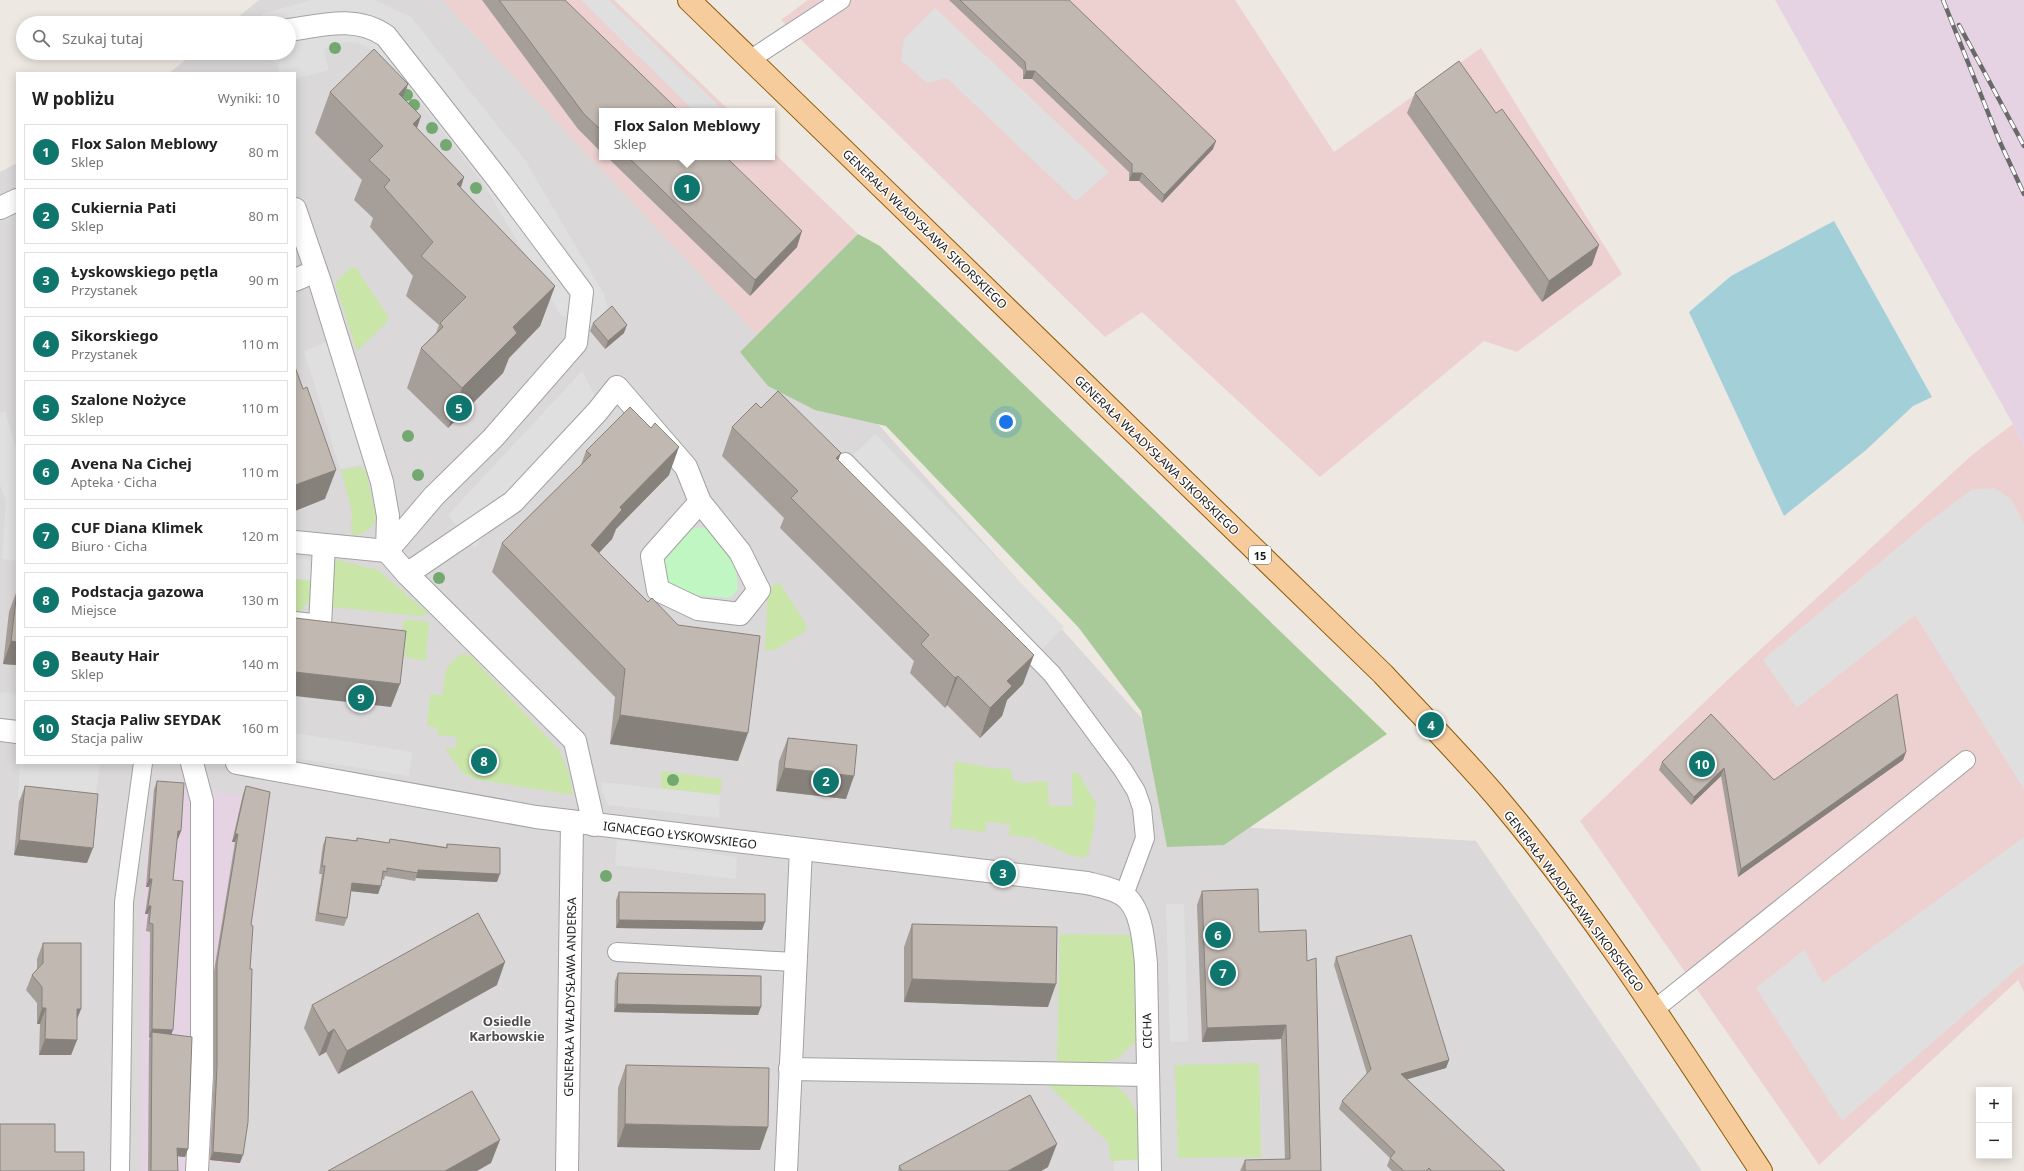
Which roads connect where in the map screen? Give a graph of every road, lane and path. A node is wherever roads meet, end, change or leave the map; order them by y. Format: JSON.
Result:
{"nodes":[{"id":1,"x":689,"y":0,"type":"edge"},
{"id":2,"x":841,"y":0,"type":"edge"},
{"id":3,"x":296,"y":29,"type":"edge"},
{"id":4,"x":751,"y":59,"type":"junction"},
{"id":5,"x":16,"y":200,"type":"edge"},
{"id":6,"x":0,"y":208,"type":"edge"},
{"id":7,"x":296,"y":212,"type":"edge"},
{"id":8,"x":316,"y":271,"type":"junction"},
{"id":9,"x":296,"y":280,"type":"edge"},
{"id":10,"x":844,"y":462,"type":"dead end"},
{"id":11,"x":700,"y":502,"type":"junction"},
{"id":12,"x":296,"y":542,"type":"edge"},
{"id":13,"x":324,"y":545,"type":"junction"},
{"id":14,"x":387,"y":551,"type":"junction"},
{"id":15,"x":407,"y":574,"type":"junction"},
{"id":16,"x":296,"y":623,"type":"edge"},
{"id":17,"x":0,"y":730,"type":"edge"},
{"id":18,"x":16,"y":732,"type":"edge"},
{"id":19,"x":1966,"y":760,"type":"dead end"},
{"id":20,"x":143,"y":764,"type":"edge"},
{"id":21,"x":192,"y":764,"type":"edge"},
{"id":22,"x":243,"y":764,"type":"edge"},
{"id":23,"x":572,"y":822,"type":"junction"},
{"id":24,"x":594,"y":825,"type":"junction"},
{"id":25,"x":800,"y":849,"type":"junction"},
{"id":26,"x":1124,"y":895,"type":"junction"},
{"id":27,"x":617,"y":952,"type":"dead end"},
{"id":28,"x":795,"y":962,"type":"junction"},
{"id":29,"x":1655,"y":1009,"type":"junction"},
{"id":30,"x":790,"y":1069,"type":"junction"},
{"id":31,"x":1148,"y":1075,"type":"junction"},
{"id":32,"x":120,"y":1171,"type":"edge"},
{"id":33,"x":197,"y":1171,"type":"edge"},
{"id":34,"x":567,"y":1171,"type":"edge"},
{"id":35,"x":786,"y":1171,"type":"edge"},
{"id":36,"x":1150,"y":1171,"type":"edge"},
{"id":37,"x":1761,"y":1171,"type":"edge"}],
"edges":[{"from":1,"to":4,"type":"main road","name":"GENERAŁA WŁADYSŁAWA SIKORSKIEGO","number":"15"},
{"from":2,"to":4,"type":"lane"},
{"from":3,"to":14,"type":"street"},
{"from":4,"to":29,"type":"main road","name":"GENERAŁA WŁADYSŁAWA SIKORSKIEGO","number":"15"},
{"from":5,"to":6,"type":"street"},
{"from":7,"to":8,"type":"street"},
{"from":8,"to":9,"type":"street"},
{"from":8,"to":14,"type":"street"},
{"from":10,"to":26,"type":"lane"},
{"from":11,"to":11,"type":"street"},
{"from":11,"to":15,"type":"street"},
{"from":12,"to":13,"type":"street"},
{"from":13,"to":14,"type":"street"},
{"from":13,"to":16,"type":"street"},
{"from":14,"to":15,"type":"street"},
{"from":15,"to":24,"type":"street"},
{"from":17,"to":18,"type":"street"},
{"from":19,"to":29,"type":"lane"},
{"from":20,"to":32,"type":"lane"},
{"from":21,"to":33,"type":"street"},
{"from":22,"to":23,"type":"street","name":"IGNACEGO ŁYSKOWSKIEGO"},
{"from":23,"to":24,"type":"street","name":"IGNACEGO ŁYSKOWSKIEGO"},
{"from":23,"to":34,"type":"street","name":"GENERAŁA WŁADYSŁAWA ANDERSA"},
{"from":24,"to":25,"type":"street","name":"IGNACEGO ŁYSKOWSKIEGO"},
{"from":25,"to":26,"type":"street","name":"IGNACEGO ŁYSKOWSKIEGO"},
{"from":25,"to":28,"type":"street"},
{"from":26,"to":31,"type":"street","name":"CICHA"},
{"from":27,"to":28,"type":"lane"},
{"from":28,"to":30,"type":"street"},
{"from":29,"to":37,"type":"main road","name":"GENERAŁA WŁADYSŁAWA SIKORSKIEGO","number":"15"},
{"from":30,"to":31,"type":"street"},
{"from":30,"to":35,"type":"street"},
{"from":31,"to":36,"type":"street","name":"CICHA"}]}
